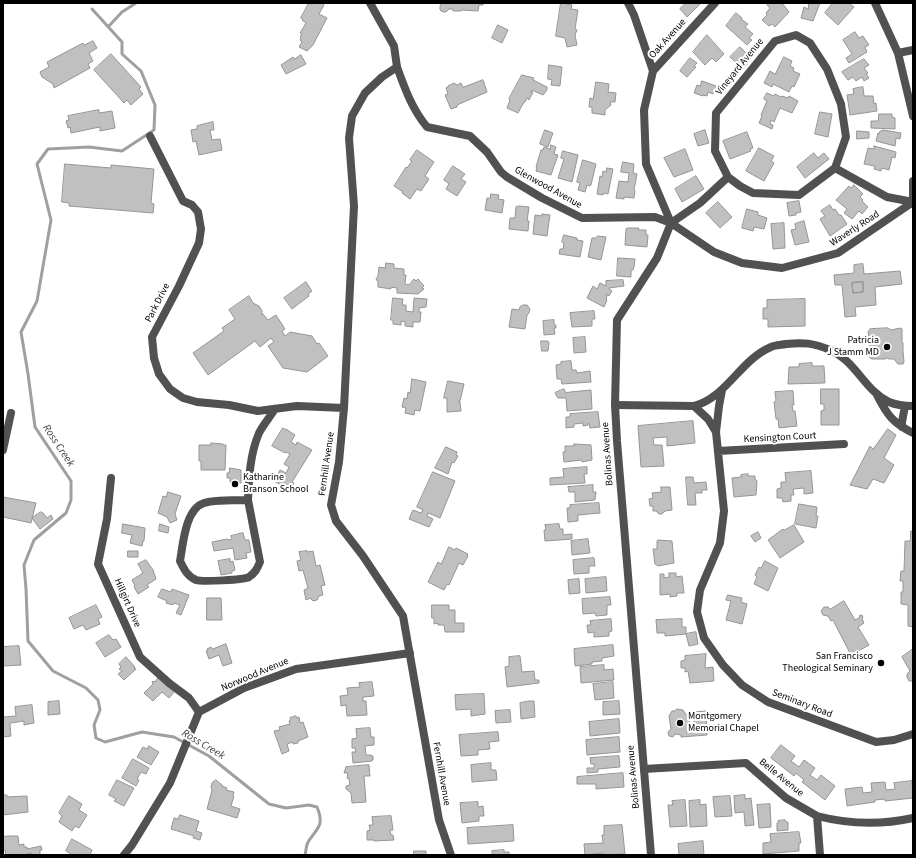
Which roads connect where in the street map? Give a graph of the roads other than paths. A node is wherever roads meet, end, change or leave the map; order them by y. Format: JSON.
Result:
{"nodes":[{"id":1,"x":370,"y":3,"type":"edge"},
{"id":2,"x":628,"y":3,"type":"edge"},
{"id":3,"x":715,"y":3,"type":"edge"},
{"id":4,"x":875,"y":3,"type":"edge"},
{"id":5,"x":913,"y":50,"type":"edge"},
{"id":6,"x":898,"y":53,"type":"junction"},
{"id":7,"x":397,"y":67,"type":"junction"},
{"id":8,"x":653,"y":71,"type":"junction"},
{"id":9,"x":913,"y":116,"type":"edge"},
{"id":10,"x":150,"y":136,"type":"dead end"},
{"id":11,"x":835,"y":168,"type":"junction"},
{"id":12,"x":728,"y":177,"type":"junction"},
{"id":13,"x":913,"y":181,"type":"edge"},
{"id":14,"x":913,"y":203,"type":"edge"},
{"id":15,"x":671,"y":223,"type":"junction"},
{"id":16,"x":722,"y":390,"type":"junction"},
{"id":17,"x":877,"y":395,"type":"junction"},
{"id":18,"x":615,"y":405,"type":"junction"},
{"id":19,"x":694,"y":406,"type":"junction"},
{"id":20,"x":909,"y":406,"type":"edge"},
{"id":21,"x":344,"y":408,"type":"junction"},
{"id":22,"x":275,"y":410,"type":"junction"},
{"id":23,"x":11,"y":413,"type":"dead end"},
{"id":24,"x":902,"y":427,"type":"junction"},
{"id":25,"x":716,"y":432,"type":"junction"},
{"id":26,"x":913,"y":433,"type":"edge"},
{"id":27,"x":844,"y":444,"type":"dead end"},
{"id":28,"x":3,"y":450,"type":"edge"},
{"id":29,"x":718,"y":451,"type":"junction"},
{"id":30,"x":111,"y":478,"type":"dead end"},
{"id":31,"x":248,"y":500,"type":"junction"},
{"id":32,"x":410,"y":653,"type":"junction"},
{"id":33,"x":198,"y":712,"type":"junction"},
{"id":34,"x":913,"y":734,"type":"edge"},
{"id":35,"x":644,"y":769,"type":"junction"},
{"id":36,"x":817,"y":816,"type":"junction"},
{"id":37,"x":913,"y":818,"type":"edge"},
{"id":38,"x":124,"y":855,"type":"edge"},
{"id":39,"x":451,"y":855,"type":"edge"},
{"id":40,"x":651,"y":855,"type":"edge"},
{"id":41,"x":820,"y":855,"type":"edge"}],
"edges":[{"from":1,"to":7,"type":"street","name":"Glenwood Avenue"},
{"from":2,"to":8,"type":"street"},
{"from":3,"to":8,"type":"street","name":"Oak Avenue"},
{"from":4,"to":6,"type":"street"},
{"from":5,"to":6,"type":"street"},
{"from":6,"to":9,"type":"street"},
{"from":7,"to":15,"type":"street","name":"Glenwood Avenue"},
{"from":7,"to":21,"type":"street","name":"Fernhill Avenue"},
{"from":8,"to":15,"type":"street"},
{"from":10,"to":22,"type":"street","name":"Park Drive"},
{"from":11,"to":12,"type":"street"},
{"from":11,"to":12,"type":"street","name":"Vineyard Avenue"},
{"from":11,"to":14,"type":"street"},
{"from":12,"to":15,"type":"street"},
{"from":13,"to":14,"type":"street"},
{"from":14,"to":15,"type":"street","name":"Waverly Road"},
{"from":15,"to":18,"type":"street","name":"Bolinas Avenue"},
{"from":16,"to":17,"type":"street"},
{"from":16,"to":19,"type":"street"},
{"from":16,"to":25,"type":"street","name":"Seminary Road"},
{"from":17,"to":20,"type":"street"},
{"from":17,"to":24,"type":"street"},
{"from":18,"to":19,"type":"street"},
{"from":18,"to":35,"type":"street","name":"Bolinas Avenue"},
{"from":19,"to":25,"type":"street","name":"Seminary Road"},
{"from":20,"to":24,"type":"street"},
{"from":21,"to":22,"type":"street","name":"Park Drive"},
{"from":21,"to":32,"type":"street","name":"Fernhill Avenue"},
{"from":22,"to":31,"type":"street"},
{"from":23,"to":28,"type":"street"},
{"from":24,"to":26,"type":"street"},
{"from":25,"to":29,"type":"street","name":"Seminary Road"},
{"from":27,"to":29,"type":"street","name":"Kensington Court"},
{"from":29,"to":34,"type":"street","name":"Seminary Road"},
{"from":30,"to":33,"type":"street","name":"Hillgirt Drive"},
{"from":31,"to":31,"type":"street"},
{"from":32,"to":33,"type":"street","name":"Norwood Avenue"},
{"from":32,"to":39,"type":"street","name":"Fernhill Avenue"},
{"from":33,"to":38,"type":"street"},
{"from":35,"to":36,"type":"street","name":"Belle Avenue"},
{"from":35,"to":40,"type":"street","name":"Bolinas Avenue"},
{"from":36,"to":37,"type":"street","name":"Belle Avenue"},
{"from":36,"to":41,"type":"street"}]}
